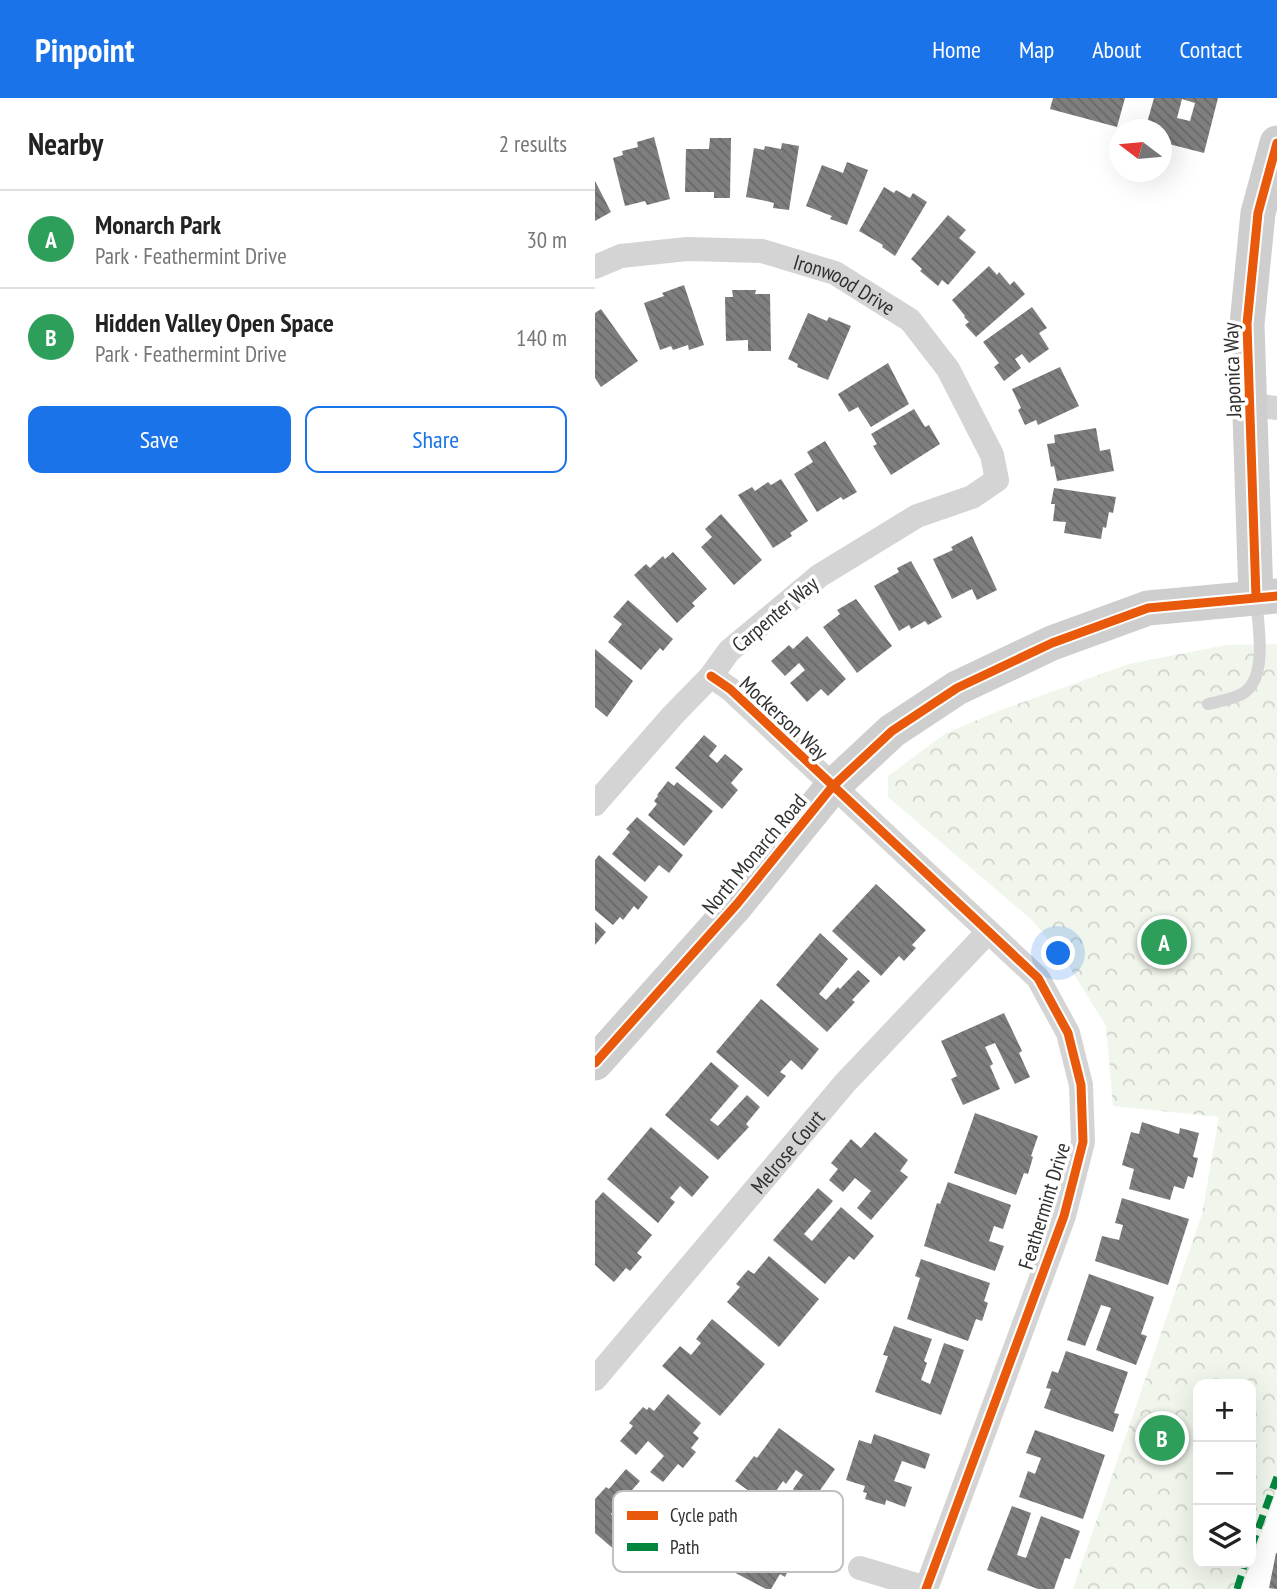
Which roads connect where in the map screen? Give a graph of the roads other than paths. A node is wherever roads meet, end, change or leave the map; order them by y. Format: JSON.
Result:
{"nodes":[{"id":1,"x":1277,"y":143,"type":"edge"},
{"id":2,"x":595,"y":267,"type":"edge"},
{"id":3,"x":1264,"y":406,"type":"edge"},
{"id":4,"x":997,"y":480,"type":"joint"},
{"id":5,"x":1266,"y":597,"type":"edge"},
{"id":6,"x":711,"y":676,"type":"junction"},
{"id":7,"x":1208,"y":704,"type":"dead end"},
{"id":8,"x":832,"y":787,"type":"junction"},
{"id":9,"x":595,"y":804,"type":"edge"},
{"id":10,"x":988,"y":932,"type":"junction"},
{"id":11,"x":595,"y":1063,"type":"edge"},
{"id":12,"x":595,"y":1380,"type":"edge"},
{"id":13,"x":860,"y":1568,"type":"dead end"},
{"id":14,"x":926,"y":1589,"type":"edge"}],
"edges":[{"from":1,"to":3,"type":"street","name":"Japonica Way"},
{"from":2,"to":4,"type":"street","name":"Ironwood Drive"},
{"from":3,"to":5,"type":"street","name":"Japonica Way"},
{"from":4,"to":6,"type":"street","name":"Carpenter Way"},
{"from":5,"to":7,"type":"lane"},
{"from":5,"to":8,"type":"street","name":"North Monarch Road"},
{"from":6,"to":8,"type":"street","name":"Mockerson Way"},
{"from":6,"to":9,"type":"street","name":"Carpenter Way"},
{"from":8,"to":10,"type":"street","name":"Feathermint Drive"},
{"from":8,"to":11,"type":"street","name":"North Monarch Road"},
{"from":10,"to":12,"type":"street","name":"Melrose Court"},
{"from":10,"to":14,"type":"street","name":"Feathermint Drive"},
{"from":13,"to":14,"type":"street"}]}
